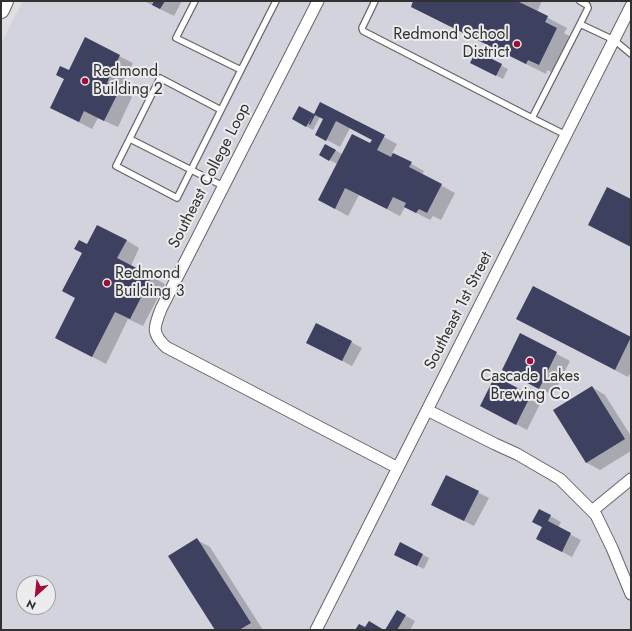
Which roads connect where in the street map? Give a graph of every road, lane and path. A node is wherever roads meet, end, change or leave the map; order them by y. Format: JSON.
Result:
{"nodes":[{"id":1,"x":5,"y":1,"type":"edge"},
{"id":2,"x":195,"y":1,"type":"edge"},
{"id":3,"x":276,"y":1,"type":"edge"},
{"id":4,"x":318,"y":1,"type":"edge"},
{"id":5,"x":375,"y":1,"type":"edge"},
{"id":6,"x":580,"y":1,"type":"edge"},
{"id":7,"x":631,"y":6,"type":"edge"},
{"id":8,"x":1,"y":10,"type":"edge"},
{"id":9,"x":580,"y":24,"type":"junction"},
{"id":10,"x":614,"y":40,"type":"junction"},
{"id":11,"x":631,"y":54,"type":"edge"},
{"id":12,"x":240,"y":70,"type":"junction"},
{"id":13,"x":221,"y":110,"type":"junction"},
{"id":14,"x":532,"y":118,"type":"junction"},
{"id":15,"x":566,"y":135,"type":"junction"},
{"id":16,"x":130,"y":139,"type":"junction"},
{"id":17,"x":191,"y":170,"type":"junction"},
{"id":18,"x":223,"y":186,"type":"junction"},
{"id":19,"x":427,"y":410,"type":"junction"},
{"id":20,"x":398,"y":468,"type":"junction"},
{"id":21,"x":631,"y":479,"type":"edge"},
{"id":22,"x":592,"y":511,"type":"junction"},
{"id":23,"x":631,"y":594,"type":"edge"},
{"id":24,"x":316,"y":630,"type":"edge"}],
"edges":[{"from":1,"to":8,"type":"main road"},
{"from":2,"to":12,"type":"lane"},
{"from":3,"to":12,"type":"lane"},
{"from":4,"to":18,"type":"street","name":"Southeast College Loop"},
{"from":5,"to":14,"type":"lane"},
{"from":6,"to":9,"type":"lane"},
{"from":7,"to":10,"type":"street","name":"Southeast 1st Street"},
{"from":9,"to":10,"type":"lane"},
{"from":9,"to":14,"type":"lane"},
{"from":10,"to":11,"type":"lane"},
{"from":10,"to":15,"type":"street","name":"Southeast 1st Street"},
{"from":12,"to":13,"type":"lane"},
{"from":13,"to":16,"type":"lane"},
{"from":13,"to":17,"type":"lane"},
{"from":14,"to":15,"type":"lane"},
{"from":15,"to":19,"type":"street","name":"Southeast 1st Street"},
{"from":16,"to":17,"type":"lane"},
{"from":16,"to":17,"type":"lane"},
{"from":17,"to":18,"type":"lane"},
{"from":18,"to":20,"type":"street","name":"Southeast College Loop"},
{"from":19,"to":20,"type":"street","name":"Southeast 1st Street"},
{"from":19,"to":22,"type":"street"},
{"from":20,"to":24,"type":"street","name":"Southeast 1st Street"},
{"from":21,"to":22,"type":"street"},
{"from":22,"to":23,"type":"street"}]}
